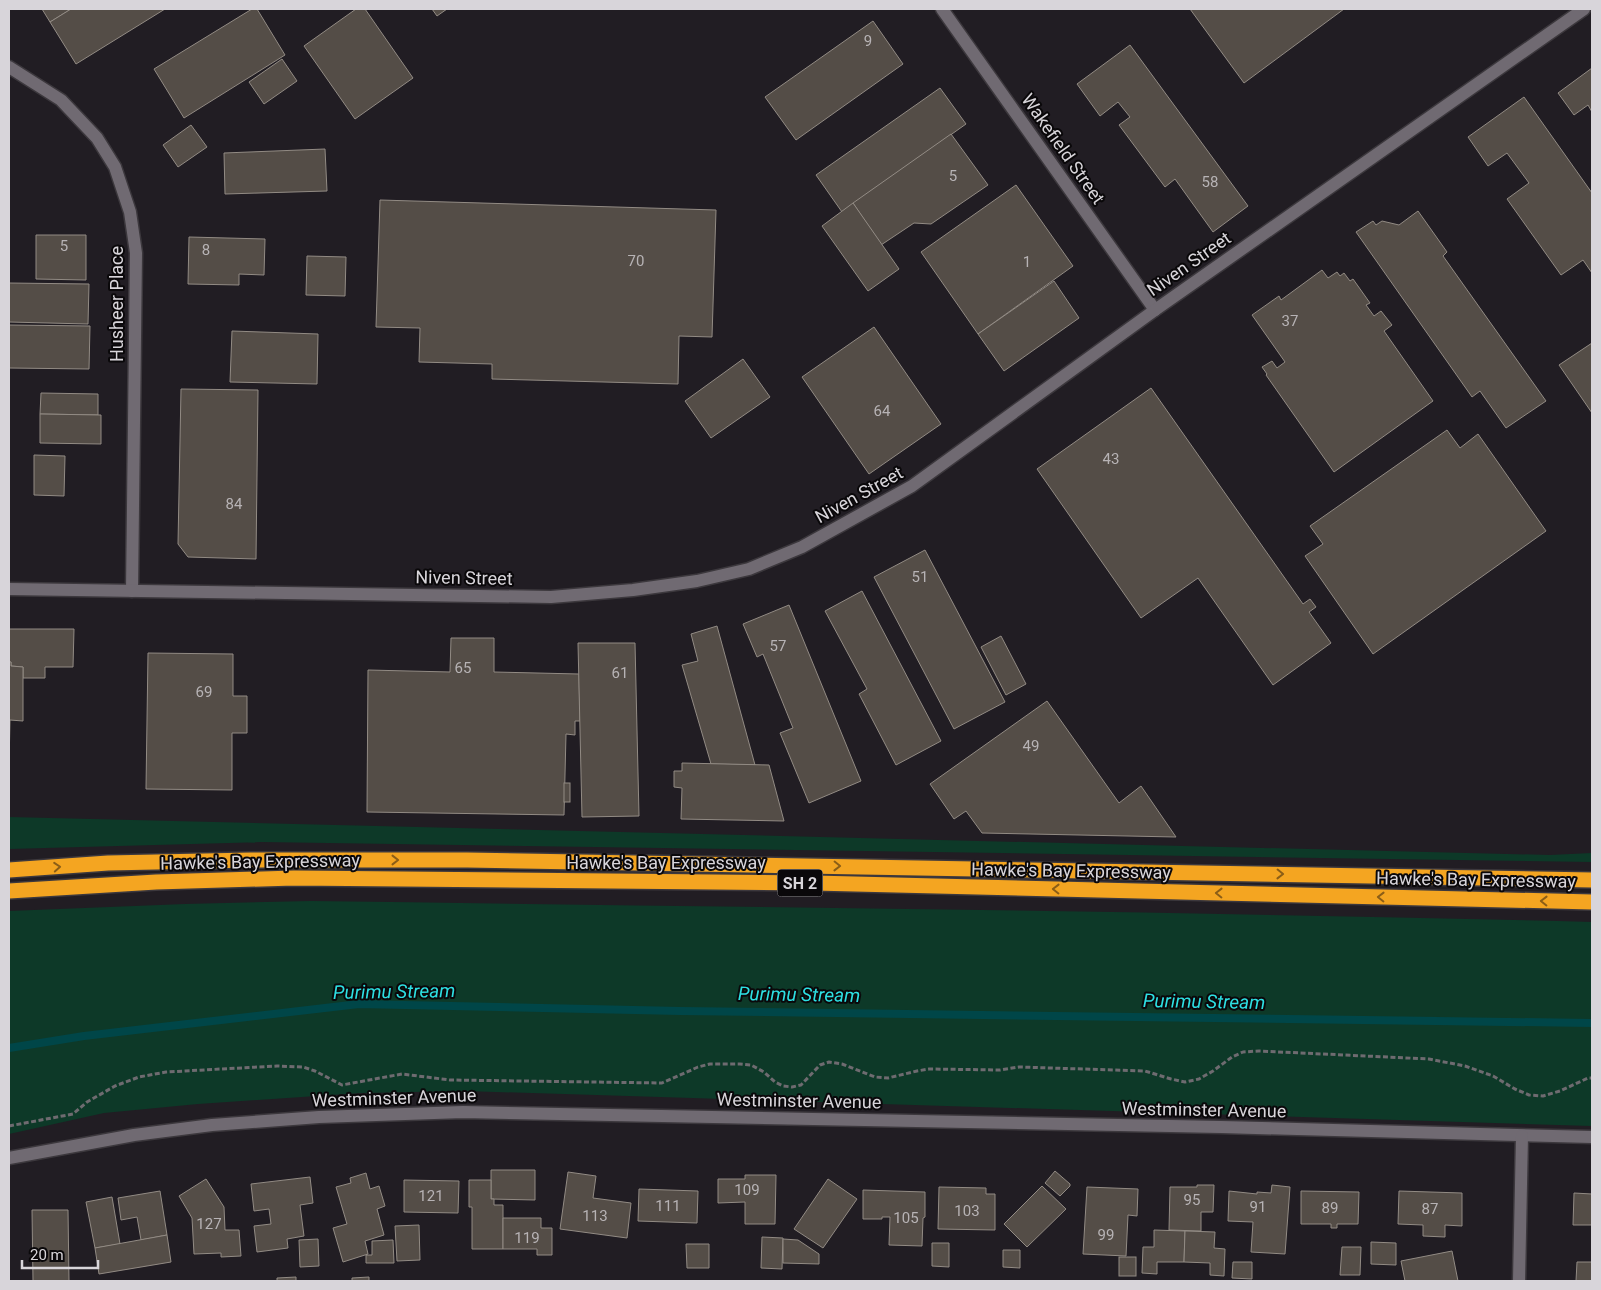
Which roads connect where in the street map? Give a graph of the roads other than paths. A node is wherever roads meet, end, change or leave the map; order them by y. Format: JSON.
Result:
{"nodes":[{"id":1,"x":942,"y":9,"type":"edge"},
{"id":2,"x":1584,"y":9,"type":"edge"},
{"id":3,"x":9,"y":67,"type":"edge"},
{"id":4,"x":1155,"y":310,"type":"junction"},
{"id":5,"x":9,"y":589,"type":"edge"},
{"id":6,"x":132,"y":591,"type":"junction"},
{"id":7,"x":9,"y":870,"type":"edge"},
{"id":8,"x":1592,"y":880,"type":"edge"},
{"id":9,"x":9,"y":891,"type":"edge"},
{"id":10,"x":1592,"y":902,"type":"edge"},
{"id":11,"x":1522,"y":1136,"type":"junction"},
{"id":12,"x":1592,"y":1137,"type":"edge"},
{"id":13,"x":9,"y":1158,"type":"edge"},
{"id":14,"x":1519,"y":1281,"type":"edge"}],
"edges":[{"from":1,"to":4,"type":"street","name":"Wakefield Street"},
{"from":2,"to":4,"type":"street","name":"Niven Street"},
{"from":3,"to":6,"type":"street","name":"Husheer Place"},
{"from":4,"to":6,"type":"street","name":"Niven Street"},
{"from":5,"to":6,"type":"street","name":"Niven Street"},
{"from":7,"to":8,"type":"highway","name":"Hawke's Bay Expressway","number":"SH 2","one_way":true},
{"from":10,"to":9,"type":"highway","name":"Hawke's Bay Expressway","number":"SH 2","one_way":true},
{"from":11,"to":12,"type":"street","name":"Westminster Avenue"},
{"from":11,"to":13,"type":"street","name":"Westminster Avenue"},
{"from":11,"to":14,"type":"street"}]}
